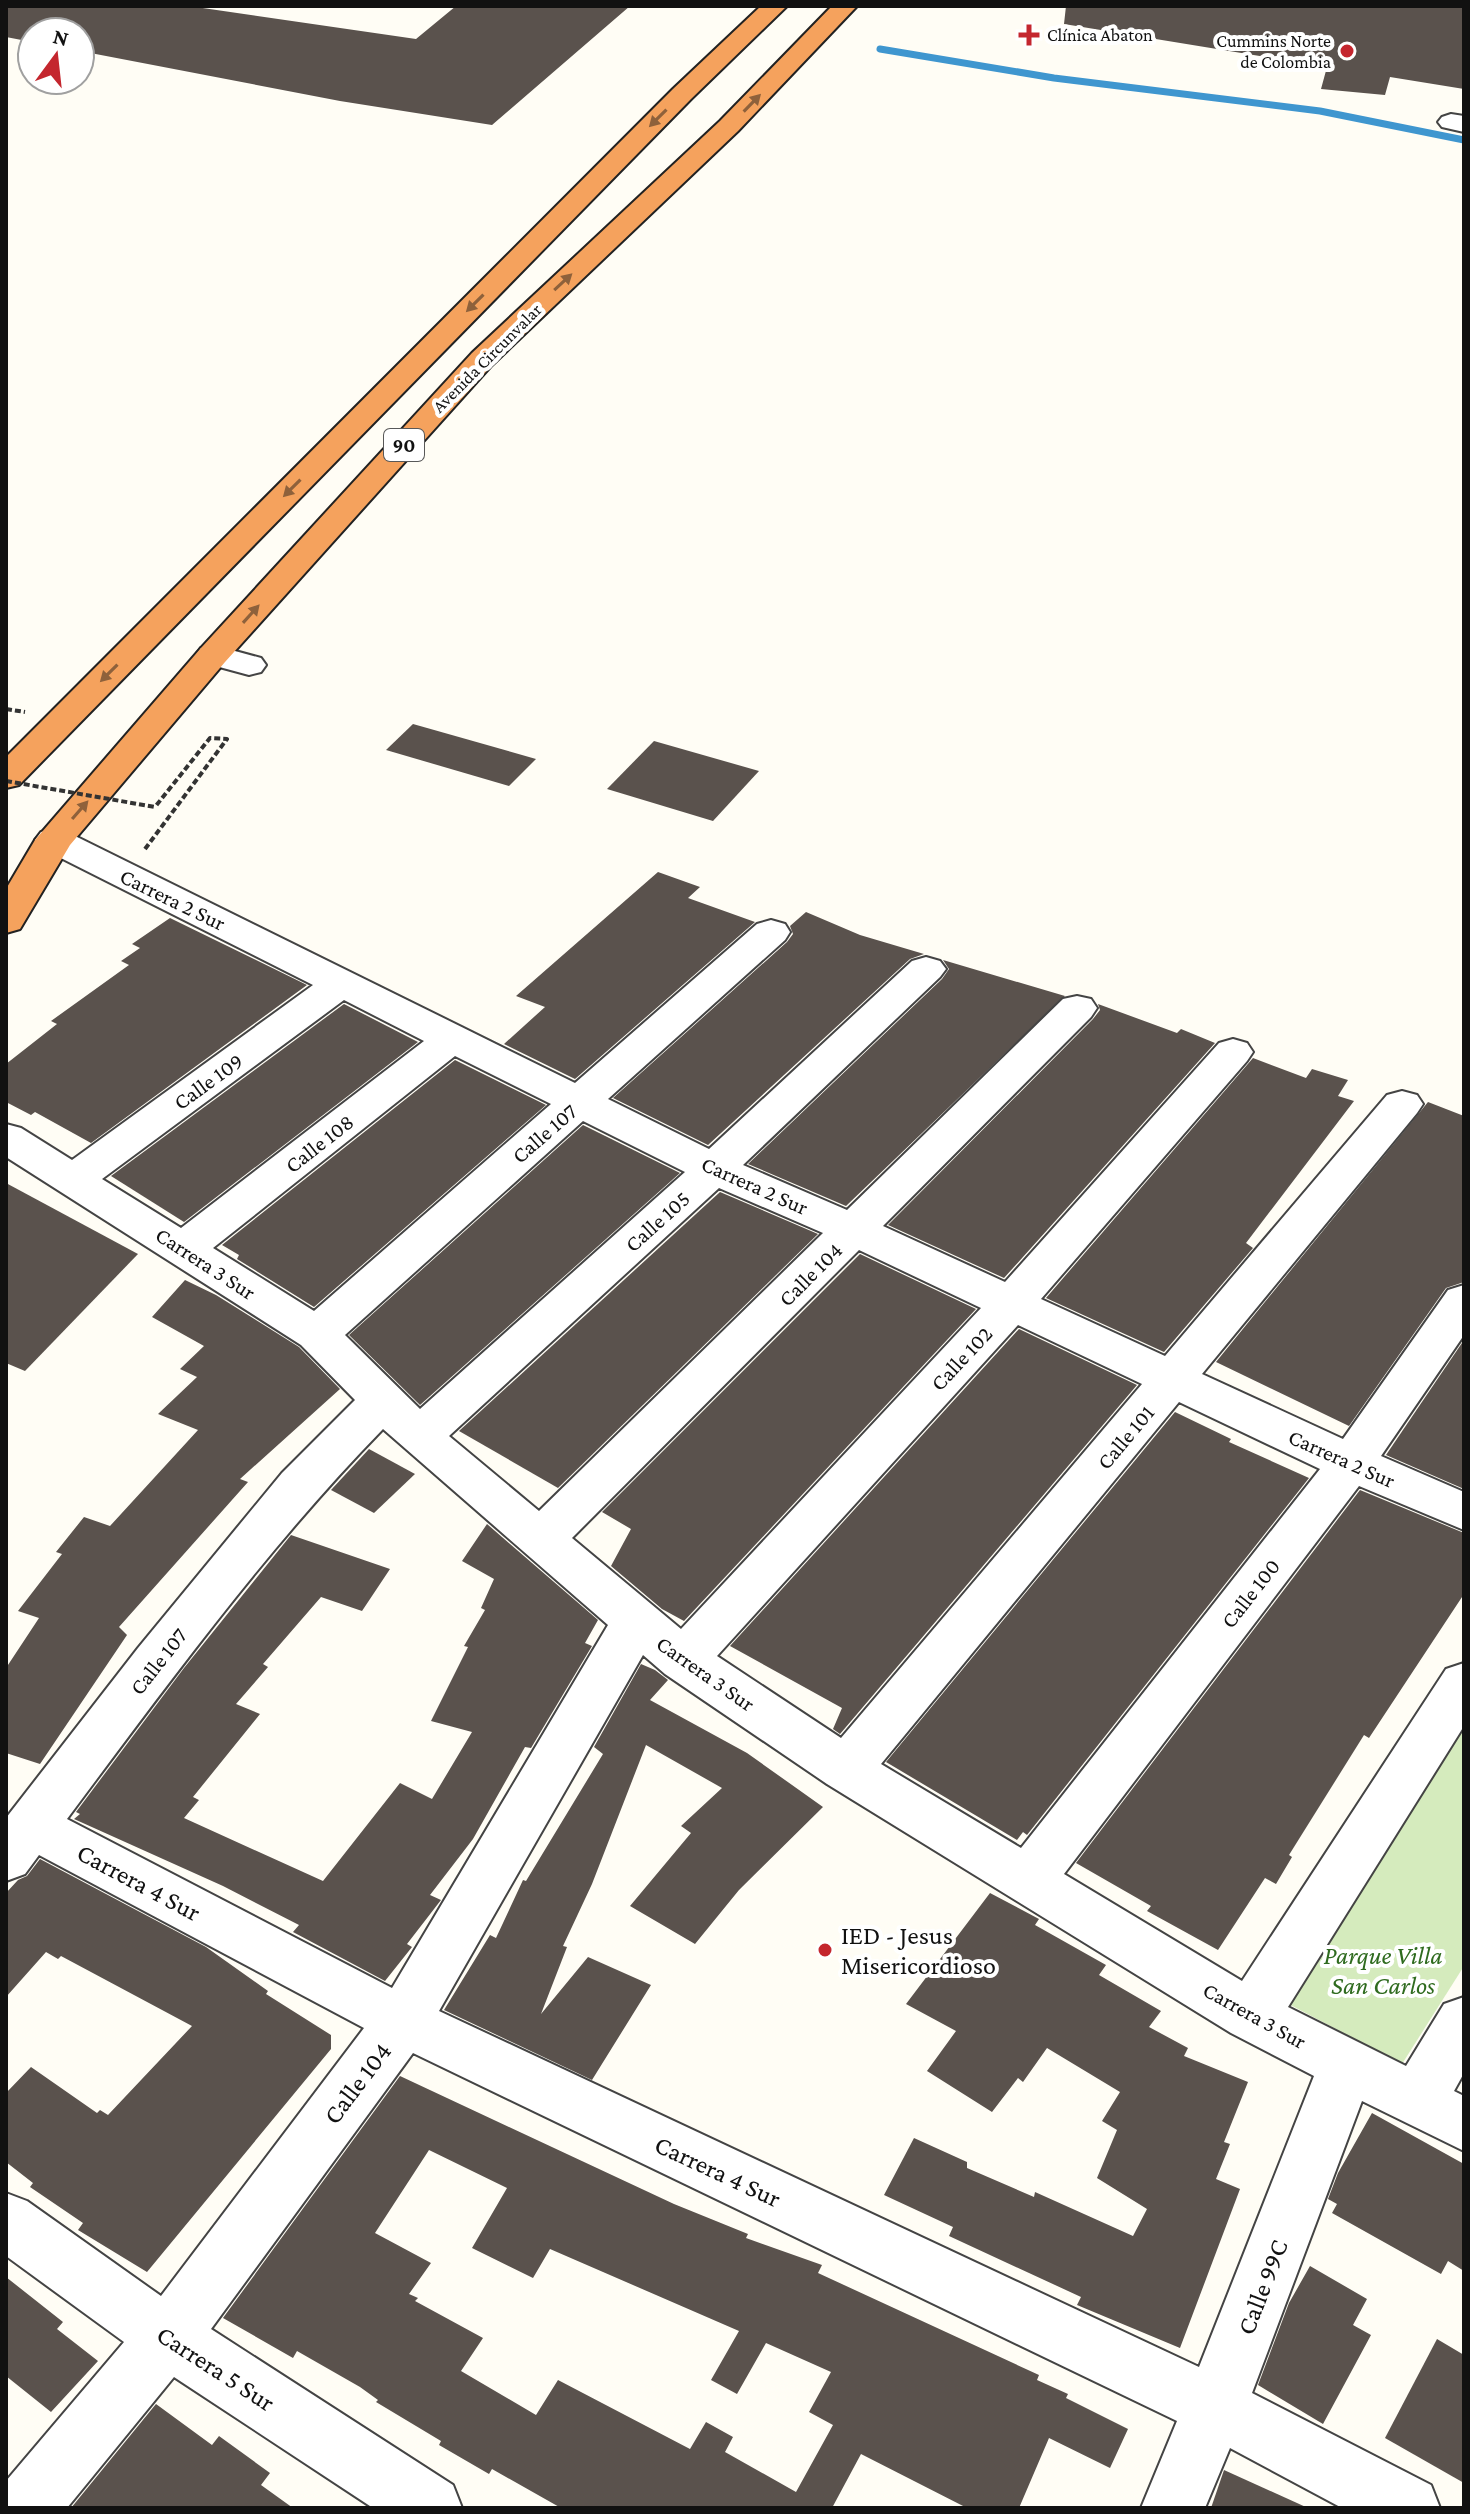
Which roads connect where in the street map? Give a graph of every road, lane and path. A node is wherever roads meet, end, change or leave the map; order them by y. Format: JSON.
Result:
{"nodes":[{"id":1,"x":775,"y":6,"type":"edge"},
{"id":2,"x":845,"y":6,"type":"edge"},
{"id":3,"x":213,"y":655,"type":"junction"},
{"id":4,"x":249,"y":665,"type":"dead end"},
{"id":5,"x":6,"y":779,"type":"edge"},
{"id":6,"x":54,"y":840,"type":"junction"},
{"id":7,"x":125,"y":875,"type":"junction"},
{"id":8,"x":6,"y":921,"type":"edge"},
{"id":9,"x":771,"y":932,"type":"dead end"},
{"id":10,"x":926,"y":969,"type":"dead end"},
{"id":11,"x":342,"y":983,"type":"junction"},
{"id":12,"x":1077,"y":1008,"type":"dead end"},
{"id":13,"x":453,"y":1038,"type":"junction"},
{"id":14,"x":1233,"y":1052,"type":"dead end"},
{"id":15,"x":581,"y":1101,"type":"junction"},
{"id":16,"x":1402,"y":1104,"type":"dead end"},
{"id":17,"x":6,"y":1138,"type":"edge"},
{"id":18,"x":714,"y":1169,"type":"junction"},
{"id":19,"x":74,"y":1179,"type":"junction"},
{"id":20,"x":855,"y":1230,"type":"junction"},
{"id":21,"x":184,"y":1248,"type":"junction"},
{"id":22,"x":1464,"y":1301,"type":"edge"},
{"id":23,"x":1012,"y":1303,"type":"junction"},
{"id":24,"x":317,"y":1334,"type":"junction"},
{"id":25,"x":1173,"y":1379,"type":"junction"},
{"id":26,"x":383,"y":1400,"type":"junction"},
{"id":27,"x":419,"y":1437,"type":"junction"},
{"id":28,"x":1351,"y":1463,"type":"junction"},
{"id":29,"x":1464,"y":1512,"type":"edge"},
{"id":30,"x":541,"y":1539,"type":"junction"},
{"id":31,"x":636,"y":1622,"type":"junction"},
{"id":32,"x":683,"y":1660,"type":"junction"},
{"id":33,"x":1464,"y":1683,"type":"edge"},
{"id":34,"x":846,"y":1769,"type":"junction"},
{"id":35,"x":19,"y":1842,"type":"edge"},
{"id":36,"x":1028,"y":1879,"type":"junction"},
{"id":37,"x":1251,"y":2016,"type":"junction"},
{"id":38,"x":403,"y":2021,"type":"junction"},
{"id":39,"x":1464,"y":2022,"type":"edge"},
{"id":40,"x":1347,"y":2065,"type":"junction"},
{"id":41,"x":1440,"y":2113,"type":"edge"},
{"id":42,"x":6,"y":2221,"type":"edge"},
{"id":43,"x":168,"y":2337,"type":"junction"},
{"id":44,"x":1215,"y":2407,"type":"junction"},
{"id":45,"x":25,"y":2508,"type":"edge"},
{"id":46,"x":430,"y":2508,"type":"edge"},
{"id":47,"x":1173,"y":2508,"type":"edge"},
{"id":48,"x":1408,"y":2508,"type":"edge"}],
"edges":[{"from":1,"to":5,"type":"highway","number":"90","one_way":true},
{"from":3,"to":2,"type":"highway","name":"Avenida Circunvalar","number":"90","one_way":true},
{"from":3,"to":4,"type":"street"},
{"from":6,"to":3,"type":"highway","name":"Avenida Circunvalar","number":"90","one_way":true},
{"from":5,"to":7,"type":"path","bridge":true},
{"from":6,"to":7,"type":"street","name":"Carrera 2 Sur"},
{"from":6,"to":8,"type":"highway","name":"Avenida Circunvalar","number":"90"},
{"from":7,"to":11,"type":"street","name":"Carrera 2 Sur"},
{"from":9,"to":15,"type":"street","name":"Calle 107"},
{"from":10,"to":18,"type":"street","name":"Calle 105"},
{"from":11,"to":13,"type":"street","name":"Carrera 2 Sur"},
{"from":11,"to":19,"type":"street","name":"Calle 109"},
{"from":12,"to":20,"type":"street","name":"Calle 104"},
{"from":13,"to":15,"type":"street","name":"Carrera 2 Sur"},
{"from":13,"to":21,"type":"street","name":"Calle 108"},
{"from":14,"to":23,"type":"street","name":"Calle 102"},
{"from":15,"to":18,"type":"street","name":"Carrera 2 Sur"},
{"from":15,"to":24,"type":"street","name":"Calle 107"},
{"from":16,"to":25,"type":"street","name":"Calle 101"},
{"from":17,"to":19,"type":"street","name":"Carrera 3 Sur"},
{"from":18,"to":20,"type":"street","name":"Carrera 2 Sur"},
{"from":18,"to":27,"type":"street","name":"Calle 105"},
{"from":19,"to":21,"type":"street","name":"Carrera 3 Sur"},
{"from":20,"to":23,"type":"street","name":"Carrera 2 Sur"},
{"from":20,"to":30,"type":"street","name":"Calle 104"},
{"from":21,"to":24,"type":"street","name":"Carrera 3 Sur"},
{"from":22,"to":28,"type":"street","name":"Calle 100"},
{"from":23,"to":25,"type":"street","name":"Carrera 2 Sur"},
{"from":23,"to":32,"type":"street","name":"Calle 102"},
{"from":24,"to":26,"type":"street","name":"Carrera 3 Sur"},
{"from":25,"to":28,"type":"street","name":"Carrera 2 Sur"},
{"from":25,"to":34,"type":"street","name":"Calle 101"},
{"from":26,"to":27,"type":"street","name":"Carrera 3 Sur"},
{"from":26,"to":35,"type":"street","name":"Calle 107"},
{"from":27,"to":30,"type":"street","name":"Carrera 3 Sur"},
{"from":28,"to":29,"type":"street","name":"Carrera 2 Sur"},
{"from":28,"to":36,"type":"street","name":"Calle 100"},
{"from":30,"to":31,"type":"street","name":"Carrera 3 Sur"},
{"from":31,"to":32,"type":"street","name":"Carrera 3 Sur"},
{"from":31,"to":38,"type":"street","name":"Calle 104"},
{"from":32,"to":34,"type":"street","name":"Carrera 3 Sur"},
{"from":33,"to":37,"type":"street"},
{"from":34,"to":36,"type":"street","name":"Carrera 3 Sur"},
{"from":35,"to":38,"type":"street","name":"Carrera 4 Sur"},
{"from":36,"to":37,"type":"street","name":"Carrera 3 Sur"},
{"from":37,"to":40,"type":"street","name":"Carrera 3 Sur"},
{"from":38,"to":43,"type":"street","name":"Calle 104"},
{"from":38,"to":44,"type":"street","name":"Carrera 4 Sur"},
{"from":39,"to":41,"type":"street"},
{"from":40,"to":41,"type":"street","name":"Carrera 3 Sur"},
{"from":40,"to":44,"type":"street","name":"Calle 99C"},
{"from":42,"to":43,"type":"street","name":"Carrera 5 Sur"},
{"from":43,"to":45,"type":"street","name":"Calle 104"},
{"from":43,"to":46,"type":"street","name":"Carrera 5 Sur"},
{"from":44,"to":47,"type":"street","name":"Calle 99C"},
{"from":44,"to":48,"type":"street","name":"Carrera 4 Sur"}]}
